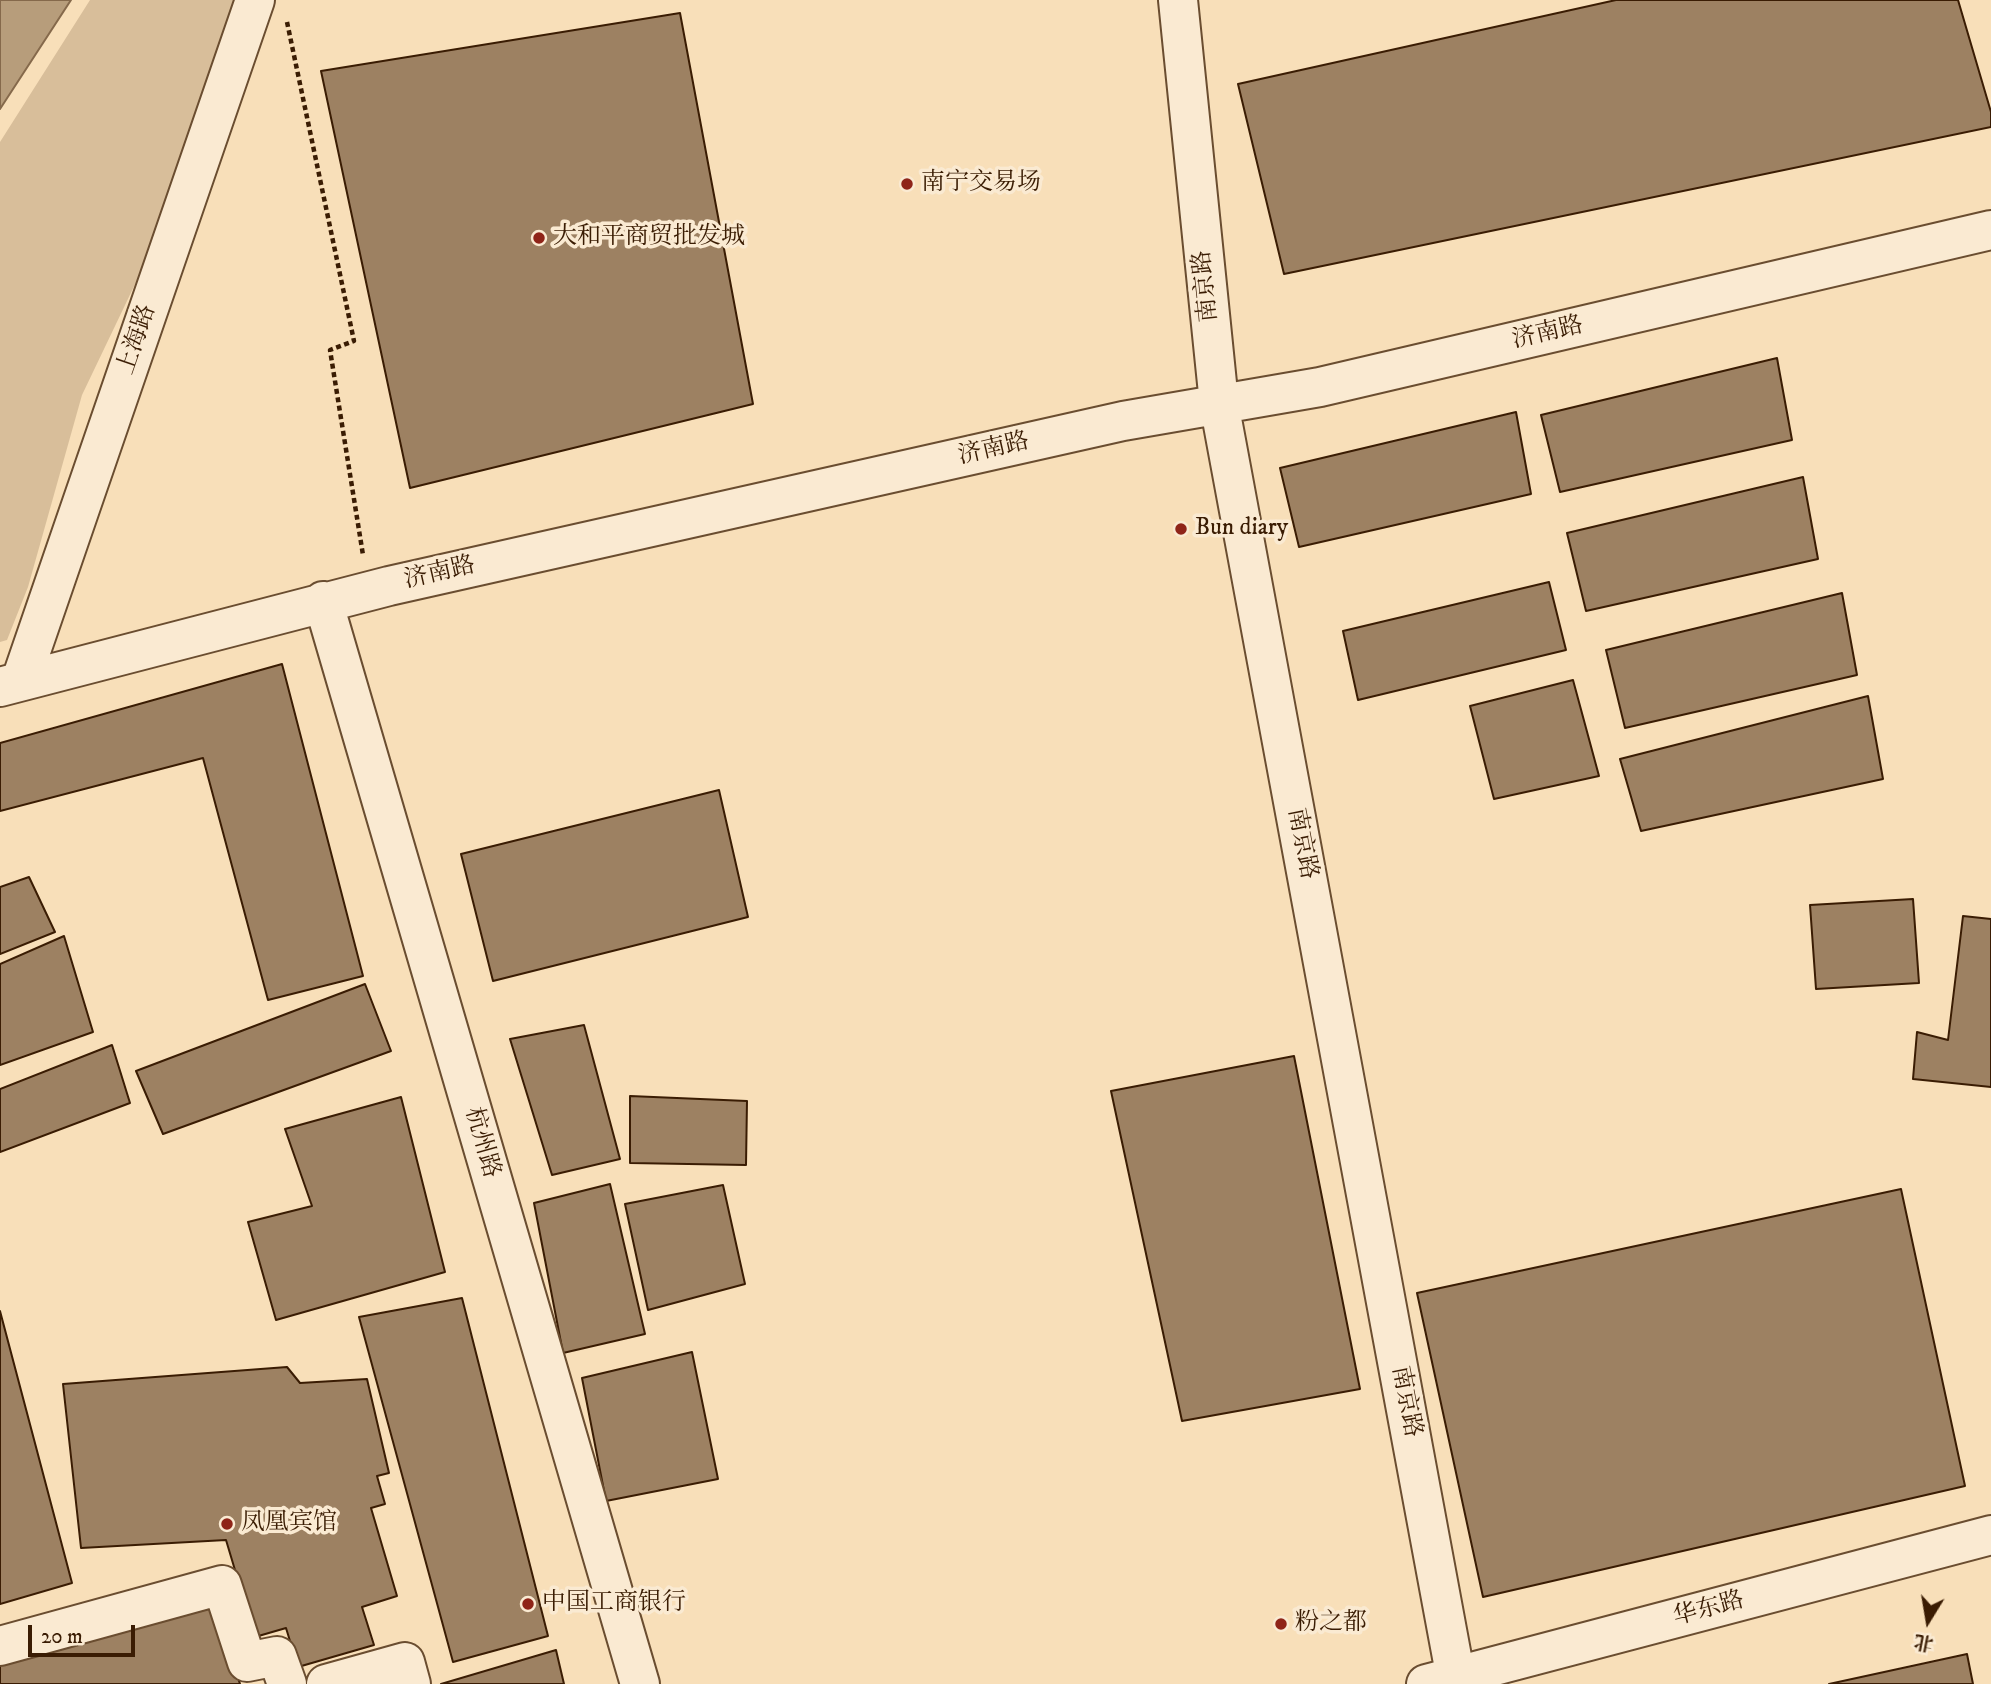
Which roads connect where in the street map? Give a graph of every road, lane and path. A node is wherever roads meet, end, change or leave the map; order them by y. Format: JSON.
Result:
{"nodes":[{"id":1,"x":1178,"y":0,"type":"edge"},
{"id":2,"x":270,"y":7,"type":"edge"},
{"id":3,"x":1991,"y":230,"type":"edge"},
{"id":4,"x":1219,"y":403,"type":"junction"},
{"id":5,"x":368,"y":591,"type":"junction"},
{"id":6,"x":323,"y":601,"type":"junction"},
{"id":7,"x":10,"y":683,"type":"edge"},
{"id":8,"x":1991,"y":1535,"type":"edge"},
{"id":9,"x":0,"y":1646,"type":"edge"},
{"id":10,"x":1447,"y":1682,"type":"edge"},
{"id":11,"x":287,"y":1684,"type":"edge"},
{"id":12,"x":326,"y":1684,"type":"edge"},
{"id":13,"x":411,"y":1684,"type":"edge"},
{"id":14,"x":640,"y":1684,"type":"edge"}],
"edges":[{"from":1,"to":4,"type":"street","name":"南京路"},
{"from":2,"to":5,"type":"path"},
{"from":2,"to":7,"type":"street","name":"上海路"},
{"from":3,"to":4,"type":"street","name":"济南路"},
{"from":4,"to":5,"type":"street","name":"济南路"},
{"from":4,"to":10,"type":"street","name":"南京路"},
{"from":5,"to":6,"type":"street","name":"济南路"},
{"from":6,"to":7,"type":"street","name":"济南路"},
{"from":6,"to":14,"type":"street","name":"杭州路"},
{"from":8,"to":10,"type":"street","name":"华东路"},
{"from":9,"to":11,"type":"street"},
{"from":12,"to":13,"type":"street"}]}
